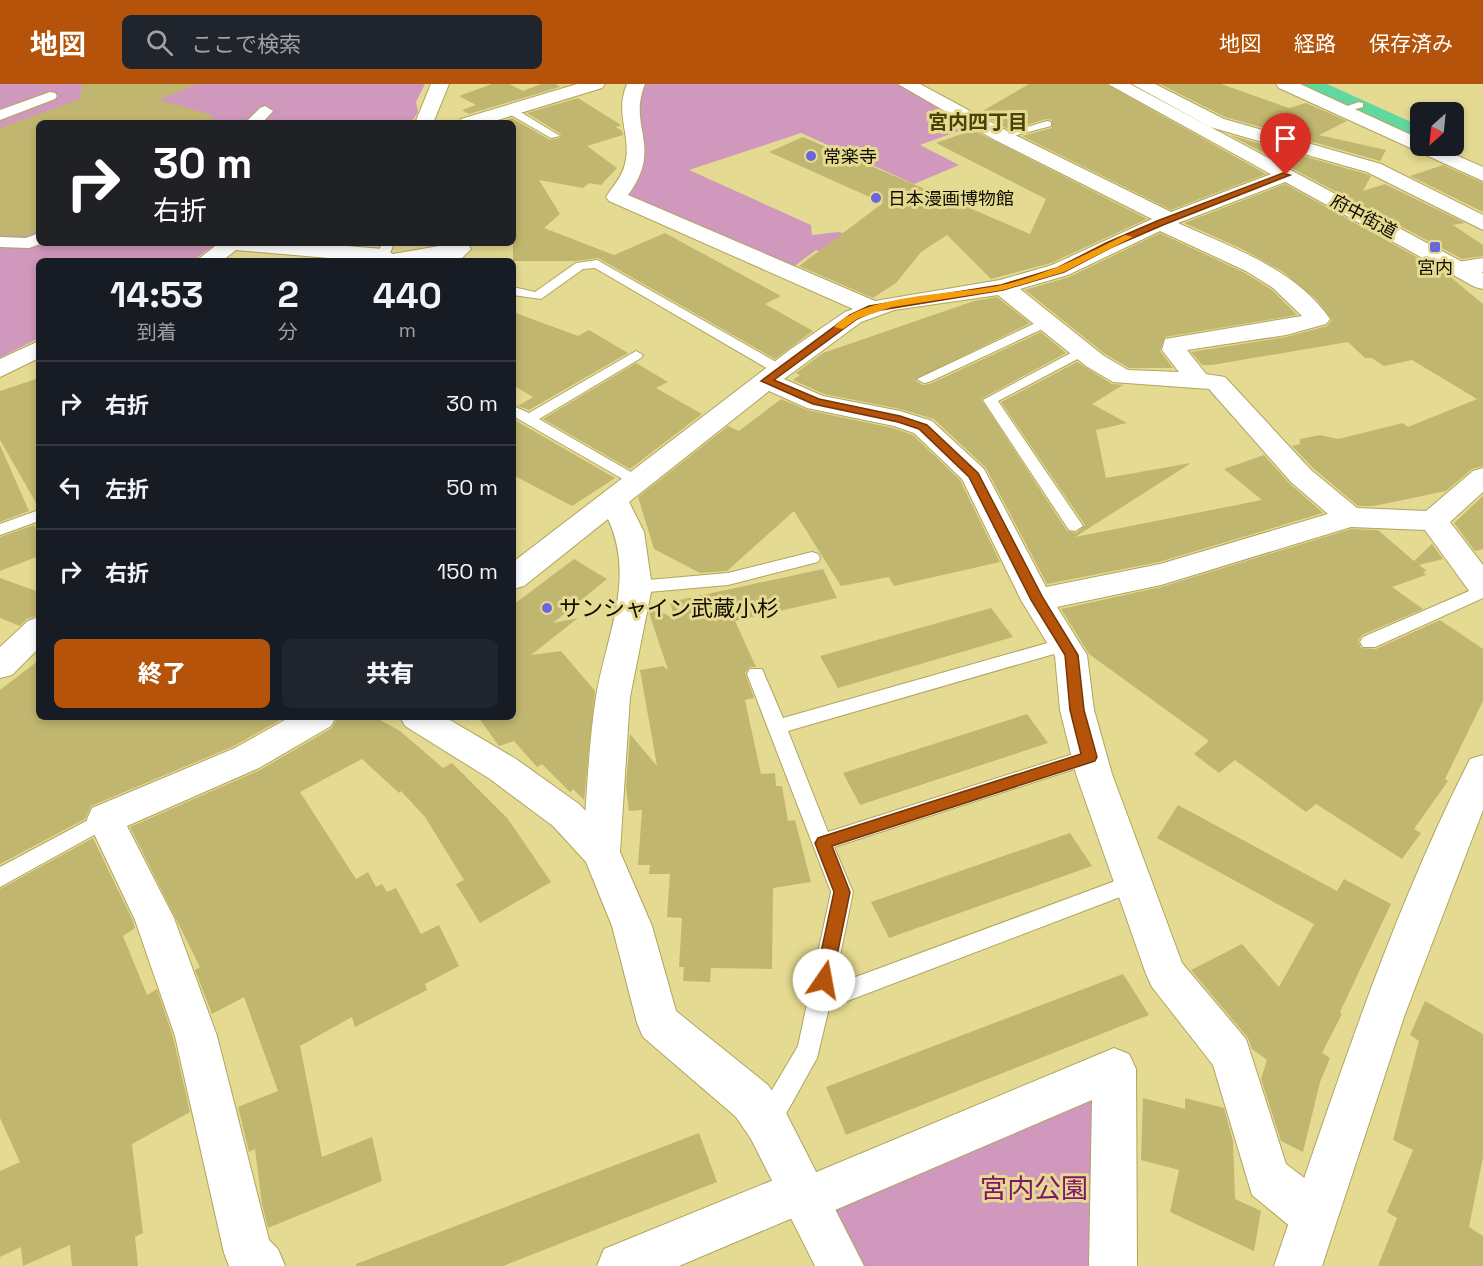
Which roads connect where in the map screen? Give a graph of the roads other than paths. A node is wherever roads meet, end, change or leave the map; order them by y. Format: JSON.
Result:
{"nodes":[{"id":1,"x":440,"y":84,"type":"edge"},
{"id":2,"x":596,"y":84,"type":"edge"},
{"id":3,"x":636,"y":84,"type":"edge"},
{"id":4,"x":907,"y":84,"type":"edge"},
{"id":5,"x":1117,"y":84,"type":"edge"},
{"id":6,"x":1141,"y":84,"type":"edge"},
{"id":7,"x":1285,"y":84,"type":"edge"},
{"id":8,"x":1314,"y":84,"type":"edge"},
{"id":9,"x":50,"y":96,"type":"dead end"},
{"id":10,"x":1350,"y":107,"type":"junction"},
{"id":11,"x":510,"y":110,"type":"junction"},
{"id":12,"x":266,"y":111,"type":"dead end"},
{"id":13,"x":0,"y":116,"type":"edge"},
{"id":14,"x":256,"y":120,"type":"edge"},
{"id":15,"x":425,"y":120,"type":"edge"},
{"id":16,"x":478,"y":120,"type":"edge"},
{"id":17,"x":1047,"y":124,"type":"dead end"},
{"id":18,"x":1410,"y":128,"type":"edge"},
{"id":19,"x":555,"y":136,"type":"dead end"},
{"id":20,"x":1002,"y":136,"type":"junction"},
{"id":21,"x":1464,"y":152,"type":"edge"},
{"id":22,"x":1483,"y":160,"type":"edge"},
{"id":23,"x":1286,"y":175,"type":"junction"},
{"id":24,"x":1483,"y":175,"type":"edge"},
{"id":25,"x":1164,"y":221,"type":"junction"},
{"id":26,"x":1483,"y":224,"type":"edge"},
{"id":27,"x":36,"y":240,"type":"edge"},
{"id":28,"x":0,"y":242,"type":"edge"},
{"id":29,"x":230,"y":246,"type":"edge"},
{"id":30,"x":259,"y":246,"type":"edge"},
{"id":31,"x":464,"y":249,"type":"edge"},
{"id":32,"x":386,"y":255,"type":"edge"},
{"id":33,"x":212,"y":258,"type":"edge"},
{"id":34,"x":354,"y":258,"type":"edge"},
{"id":35,"x":1483,"y":265,"type":"edge"},
{"id":36,"x":1459,"y":268,"type":"junction"},
{"id":37,"x":1483,"y":282,"type":"edge"},
{"id":38,"x":1003,"y":287,"type":"junction"},
{"id":39,"x":516,"y":292,"type":"edge"},
{"id":40,"x":873,"y":309,"type":"junction"},
{"id":41,"x":1046,"y":322,"type":"junction"},
{"id":42,"x":36,"y":350,"type":"edge"},
{"id":43,"x":1082,"y":351,"type":"junction"},
{"id":44,"x":636,"y":355,"type":"dead end"},
{"id":45,"x":0,"y":369,"type":"edge"},
{"id":46,"x":773,"y":375,"type":"junction"},
{"id":47,"x":924,"y":379,"type":"dead end"},
{"id":48,"x":1198,"y":380,"type":"junction"},
{"id":49,"x":516,"y":412,"type":"edge"},
{"id":50,"x":529,"y":419,"type":"junction"},
{"id":51,"x":1483,"y":477,"type":"edge"},
{"id":52,"x":626,"y":491,"type":"junction"},
{"id":53,"x":36,"y":516,"type":"edge"},
{"id":54,"x":1350,"y":517,"type":"junction"},
{"id":55,"x":1433,"y":521,"type":"junction"},
{"id":56,"x":1075,"y":526,"type":"dead end"},
{"id":57,"x":0,"y":530,"type":"edge"},
{"id":58,"x":812,"y":558,"type":"dead end"},
{"id":59,"x":516,"y":576,"type":"edge"},
{"id":60,"x":637,"y":587,"type":"junction"},
{"id":61,"x":1483,"y":589,"type":"edge"},
{"id":62,"x":1037,"y":600,"type":"junction"},
{"id":63,"x":36,"y":632,"type":"edge"},
{"id":64,"x":1369,"y":642,"type":"dead end"},
{"id":65,"x":1065,"y":644,"type":"junction"},
{"id":66,"x":0,"y":666,"type":"edge"},
{"id":67,"x":756,"y":674,"type":"dead end"},
{"id":68,"x":314,"y":720,"type":"edge"},
{"id":69,"x":422,"y":720,"type":"edge"},
{"id":70,"x":778,"y":727,"type":"junction"},
{"id":71,"x":1089,"y":757,"type":"junction"},
{"id":72,"x":1483,"y":769,"type":"edge"},
{"id":73,"x":105,"y":819,"type":"junction"},
{"id":74,"x":823,"y":843,"type":"junction"},
{"id":75,"x":601,"y":852,"type":"junction"},
{"id":76,"x":0,"y":878,"type":"edge"},
{"id":77,"x":1134,"y":883,"type":"junction"},
{"id":78,"x":819,"y":1001,"type":"junction"},
{"id":79,"x":767,"y":1123,"type":"junction"},
{"id":80,"x":805,"y":1195,"type":"junction"},
{"id":81,"x":1315,"y":1215,"type":"junction"},
{"id":82,"x":261,"y":1266,"type":"edge"},
{"id":83,"x":621,"y":1266,"type":"edge"},
{"id":84,"x":840,"y":1266,"type":"edge"},
{"id":85,"x":1113,"y":1266,"type":"edge"},
{"id":86,"x":1299,"y":1266,"type":"edge"}],
"edges":[{"from":1,"to":15,"type":"main road"},
{"from":2,"to":11,"type":"main road"},
{"from":3,"to":40,"type":"main road"},
{"from":4,"to":20,"type":"main road"},
{"from":5,"to":23,"type":"main road","name":"府中街道"},
{"from":6,"to":26,"type":"main road"},
{"from":7,"to":10,"type":"main road"},
{"from":8,"to":10,"type":"main road"},
{"from":9,"to":13,"type":"street"},
{"from":10,"to":18,"type":"main road"},
{"from":10,"to":24,"type":"main road"},
{"from":11,"to":16,"type":"main road"},
{"from":11,"to":19,"type":"lane"},
{"from":12,"to":14,"type":"street"},
{"from":17,"to":20,"type":"lane"},
{"from":20,"to":25,"type":"main road"},
{"from":21,"to":22,"type":"main road"},
{"from":23,"to":25,"type":"main road"},
{"from":23,"to":36,"type":"main road","name":"府中街道"},
{"from":25,"to":38,"type":"main road"},
{"from":25,"to":48,"type":"main road"},
{"from":27,"to":28,"type":"street"},
{"from":29,"to":33,"type":"main road"},
{"from":30,"to":34,"type":"main road"},
{"from":31,"to":32,"type":"main road"},
{"from":32,"to":34,"type":"main road"},
{"from":35,"to":36,"type":"main road"},
{"from":36,"to":37,"type":"main road","name":"府中街道"},
{"from":38,"to":40,"type":"main road"},
{"from":38,"to":41,"type":"main road"},
{"from":39,"to":46,"type":"lane"},
{"from":40,"to":46,"type":"main road"},
{"from":41,"to":43,"type":"main road"},
{"from":41,"to":47,"type":"lane"},
{"from":42,"to":45,"type":"main road"},
{"from":43,"to":48,"type":"main road"},
{"from":43,"to":56,"type":"lane"},
{"from":44,"to":50,"type":"lane"},
{"from":46,"to":52,"type":"main road"},
{"from":46,"to":62,"type":"main road"},
{"from":48,"to":54,"type":"main road"},
{"from":49,"to":50,"type":"lane"},
{"from":50,"to":52,"type":"lane"},
{"from":51,"to":55,"type":"main road"},
{"from":52,"to":59,"type":"main road"},
{"from":52,"to":60,"type":"main road"},
{"from":53,"to":57,"type":"lane"},
{"from":54,"to":55,"type":"main road"},
{"from":54,"to":62,"type":"main road"},
{"from":55,"to":61,"type":"main road"},
{"from":58,"to":60,"type":"lane"},
{"from":60,"to":75,"type":"main road"},
{"from":61,"to":64,"type":"lane"},
{"from":62,"to":65,"type":"main road"},
{"from":63,"to":66,"type":"main road"},
{"from":65,"to":70,"type":"lane"},
{"from":65,"to":71,"type":"main road"},
{"from":67,"to":70,"type":"lane"},
{"from":68,"to":73,"type":"main road"},
{"from":69,"to":75,"type":"main road"},
{"from":70,"to":74,"type":"lane"},
{"from":71,"to":74,"type":"lane"},
{"from":71,"to":77,"type":"main road"},
{"from":72,"to":81,"type":"main road"},
{"from":73,"to":76,"type":"lane"},
{"from":73,"to":82,"type":"main road"},
{"from":74,"to":78,"type":"lane"},
{"from":75,"to":79,"type":"main road"},
{"from":77,"to":78,"type":"lane"},
{"from":77,"to":81,"type":"main road"},
{"from":78,"to":79,"type":"lane"},
{"from":79,"to":80,"type":"main road"},
{"from":80,"to":83,"type":"main road"},
{"from":80,"to":84,"type":"main road"},
{"from":80,"to":85,"type":"main road"},
{"from":81,"to":86,"type":"main road"}]}
